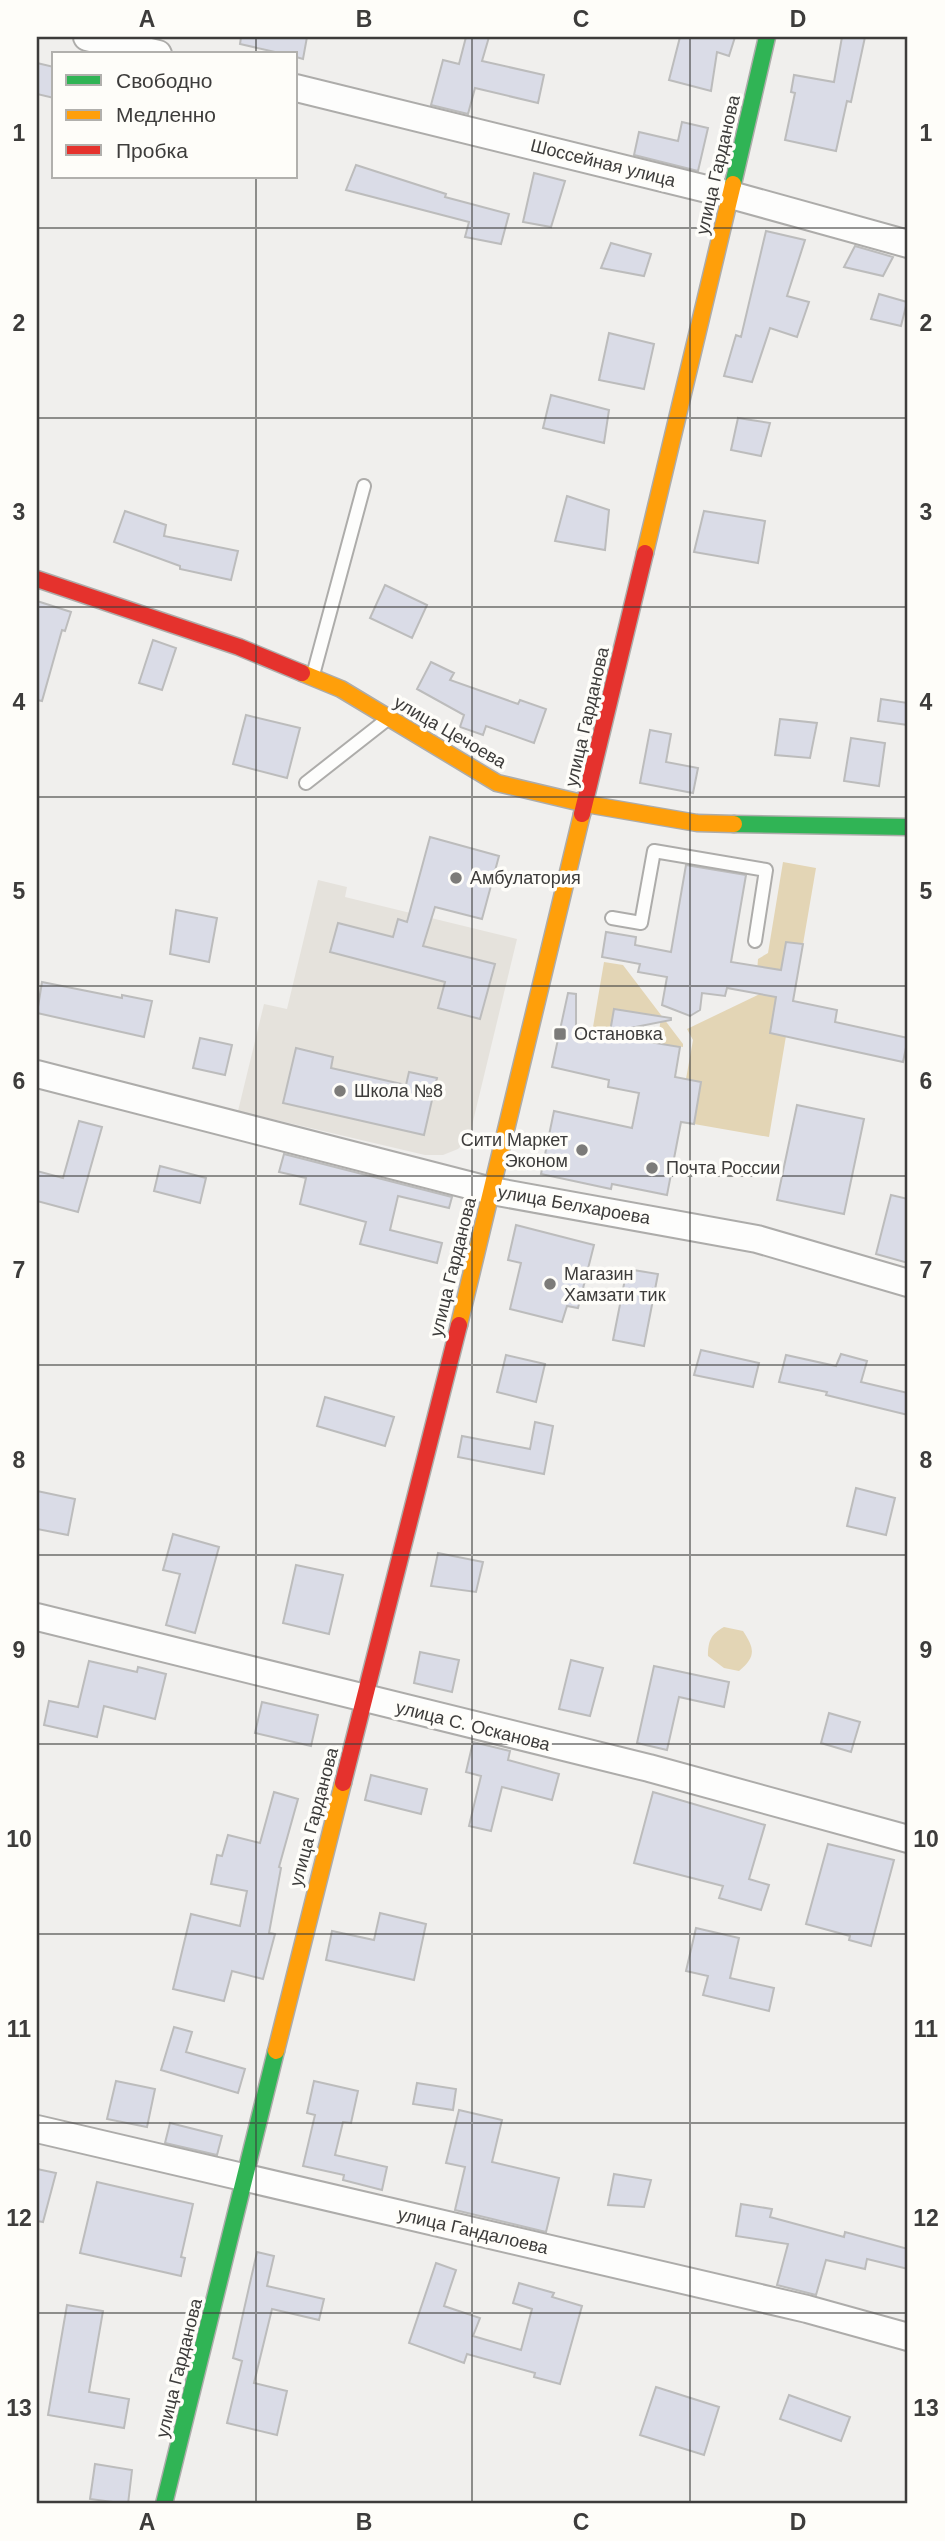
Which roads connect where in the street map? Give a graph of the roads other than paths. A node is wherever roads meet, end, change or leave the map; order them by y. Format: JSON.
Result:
{"nodes":[{"id":1,"x":87,"y":37,"type":"edge"},
{"id":2,"x":767,"y":37,"type":"edge"},
{"id":3,"x":150,"y":52,"type":"edge"},
{"id":4,"x":298,"y":88,"type":"edge"},
{"id":5,"x":731,"y":195,"type":"junction"},
{"id":6,"x":908,"y":244,"type":"edge"},
{"id":7,"x":364,"y":486,"type":"dead end"},
{"id":8,"x":37,"y":579,"type":"edge"},
{"id":9,"x":312,"y":677,"type":"junction"},
{"id":10,"x":388,"y":718,"type":"junction"},
{"id":11,"x":306,"y":783,"type":"dead end"},
{"id":12,"x":586,"y":804,"type":"junction"},
{"id":13,"x":908,"y":827,"type":"edge"},
{"id":14,"x":612,"y":918,"type":"dead end"},
{"id":15,"x":755,"y":941,"type":"dead end"},
{"id":16,"x":37,"y":1074,"type":"edge"},
{"id":17,"x":492,"y":1191,"type":"junction"},
{"id":18,"x":908,"y":1283,"type":"edge"},
{"id":19,"x":37,"y":1617,"type":"edge"},
{"id":20,"x":365,"y":1700,"type":"junction"},
{"id":21,"x":908,"y":1839,"type":"edge"},
{"id":22,"x":37,"y":2129,"type":"edge"},
{"id":23,"x":246,"y":2177,"type":"junction"},
{"id":24,"x":908,"y":2337,"type":"edge"},
{"id":25,"x":164,"y":2504,"type":"edge"}],
"edges":[{"from":1,"to":3,"type":"street"},
{"from":2,"to":5,"type":"street","name":"улица Гарданова"},
{"from":4,"to":5,"type":"street","name":"Шоссейная улица"},
{"from":5,"to":6,"type":"street","name":"Шоссейная улица"},
{"from":5,"to":12,"type":"street","name":"улица Гарданова"},
{"from":7,"to":9,"type":"lane"},
{"from":8,"to":9,"type":"street","name":"улица Цечоева"},
{"from":9,"to":10,"type":"street","name":"улица Цечоева"},
{"from":10,"to":11,"type":"lane"},
{"from":10,"to":12,"type":"street","name":"улица Цечоева"},
{"from":12,"to":13,"type":"street","name":"улица Цечоева"},
{"from":12,"to":17,"type":"street","name":"улица Гарданова"},
{"from":14,"to":15,"type":"lane"},
{"from":16,"to":17,"type":"street","name":"улица Белхароева"},
{"from":17,"to":18,"type":"street","name":"улица Белхароева"},
{"from":17,"to":20,"type":"street","name":"улица Гарданова"},
{"from":19,"to":20,"type":"street","name":"улица С. Осканова"},
{"from":20,"to":21,"type":"street","name":"улица С. Осканова"},
{"from":20,"to":23,"type":"street","name":"улица Гарданова"},
{"from":22,"to":23,"type":"street","name":"улица Гандалоева"},
{"from":23,"to":24,"type":"street","name":"улица Гандалоева"},
{"from":23,"to":25,"type":"street","name":"улица Гарданова"}]}
